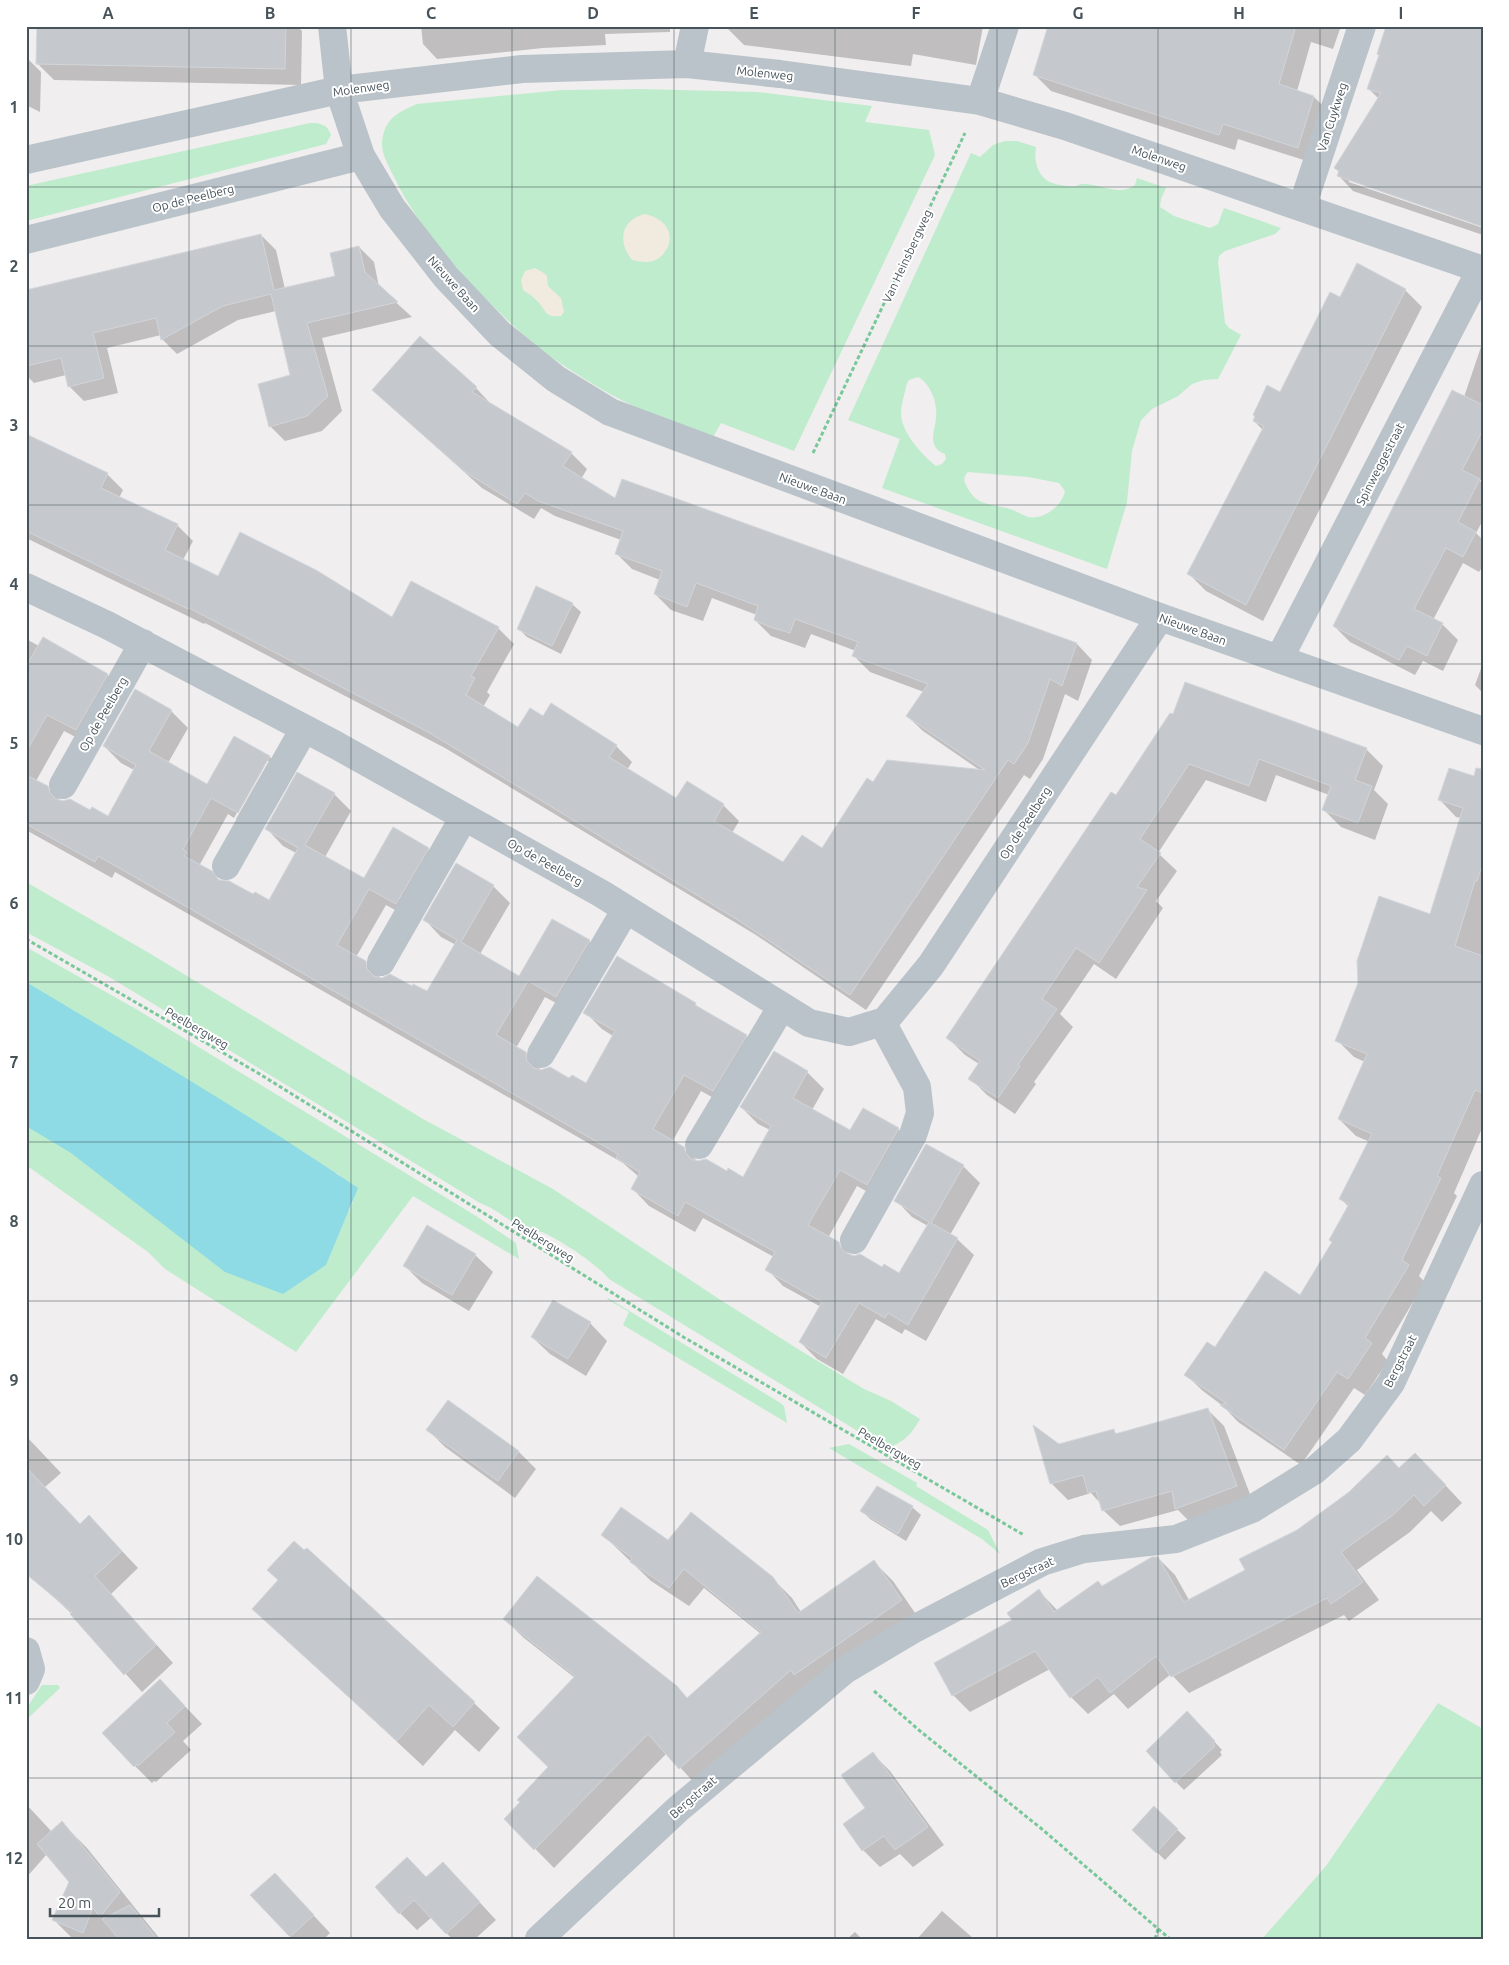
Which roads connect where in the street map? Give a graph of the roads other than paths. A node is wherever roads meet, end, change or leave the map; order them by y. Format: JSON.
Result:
{"nodes":[{"id":1,"x":332,"y":26,"type":"edge"},
{"id":2,"x":695,"y":26,"type":"edge"},
{"id":3,"x":1005,"y":26,"type":"edge"},
{"id":4,"x":1362,"y":26,"type":"edge"},
{"id":5,"x":687,"y":64,"type":"junction"},
{"id":6,"x":339,"y":90,"type":"junction"},
{"id":7,"x":980,"y":101,"type":"junction"},
{"id":8,"x":360,"y":156,"type":"junction"},
{"id":9,"x":26,"y":160,"type":"edge"},
{"id":10,"x":1302,"y":207,"type":"junction"},
{"id":11,"x":26,"y":240,"type":"edge"},
{"id":12,"x":1482,"y":270,"type":"edge"},
{"id":13,"x":26,"y":587,"type":"edge"},
{"id":14,"x":1160,"y":617,"type":"junction"},
{"id":15,"x":143,"y":643,"type":"junction"},
{"id":16,"x":1279,"y":659,"type":"junction"},
{"id":17,"x":304,"y":729,"type":"junction"},
{"id":18,"x":1483,"y":731,"type":"edge"},
{"id":19,"x":63,"y":784,"type":"dead end"},
{"id":20,"x":464,"y":817,"type":"junction"},
{"id":21,"x":226,"y":866,"type":"dead end"},
{"id":22,"x":626,"y":909,"type":"junction"},
{"id":23,"x":381,"y":962,"type":"dead end"},
{"id":24,"x":782,"y":1006,"type":"junction"},
{"id":25,"x":882,"y":1022,"type":"junction"},
{"id":26,"x":541,"y":1054,"type":"dead end"},
{"id":27,"x":699,"y":1145,"type":"dead end"},
{"id":28,"x":1483,"y":1186,"type":"edge"},
{"id":29,"x":854,"y":1240,"type":"dead end"},
{"id":30,"x":26,"y":1651,"type":"edge"},
{"id":31,"x":26,"y":1681,"type":"edge"},
{"id":32,"x":539,"y":1939,"type":"edge"}],
"edges":[{"from":1,"to":6,"type":"street","name":"Nieuwe Baan"},
{"from":2,"to":5,"type":"street"},
{"from":3,"to":7,"type":"street"},
{"from":4,"to":10,"type":"street","name":"Van Cuykweg"},
{"from":5,"to":6,"type":"street","name":"Molenweg"},
{"from":5,"to":7,"type":"street","name":"Molenweg"},
{"from":6,"to":8,"type":"street","name":"Nieuwe Baan"},
{"from":6,"to":9,"type":"street","name":"Molenweg"},
{"from":7,"to":10,"type":"street","name":"Molenweg"},
{"from":8,"to":11,"type":"street","name":"Op de Peelberg"},
{"from":8,"to":14,"type":"street","name":"Nieuwe Baan"},
{"from":10,"to":12,"type":"street","name":"Molenweg"},
{"from":12,"to":16,"type":"street","name":"Spinweggestraat"},
{"from":13,"to":15,"type":"street","name":"Op de Peelberg"},
{"from":14,"to":16,"type":"street","name":"Nieuwe Baan"},
{"from":14,"to":25,"type":"street","name":"Op de Peelberg"},
{"from":15,"to":17,"type":"street","name":"Op de Peelberg"},
{"from":15,"to":19,"type":"street","name":"Op de Peelberg"},
{"from":16,"to":18,"type":"street","name":"Nieuwe Baan"},
{"from":17,"to":20,"type":"street","name":"Op de Peelberg"},
{"from":17,"to":21,"type":"street"},
{"from":20,"to":22,"type":"street","name":"Op de Peelberg"},
{"from":20,"to":23,"type":"street"},
{"from":22,"to":24,"type":"street","name":"Op de Peelberg"},
{"from":22,"to":26,"type":"street"},
{"from":24,"to":25,"type":"street","name":"Op de Peelberg"},
{"from":24,"to":27,"type":"street"},
{"from":25,"to":29,"type":"street"},
{"from":28,"to":32,"type":"street","name":"Bergstraat"},
{"from":30,"to":31,"type":"street"}]}
